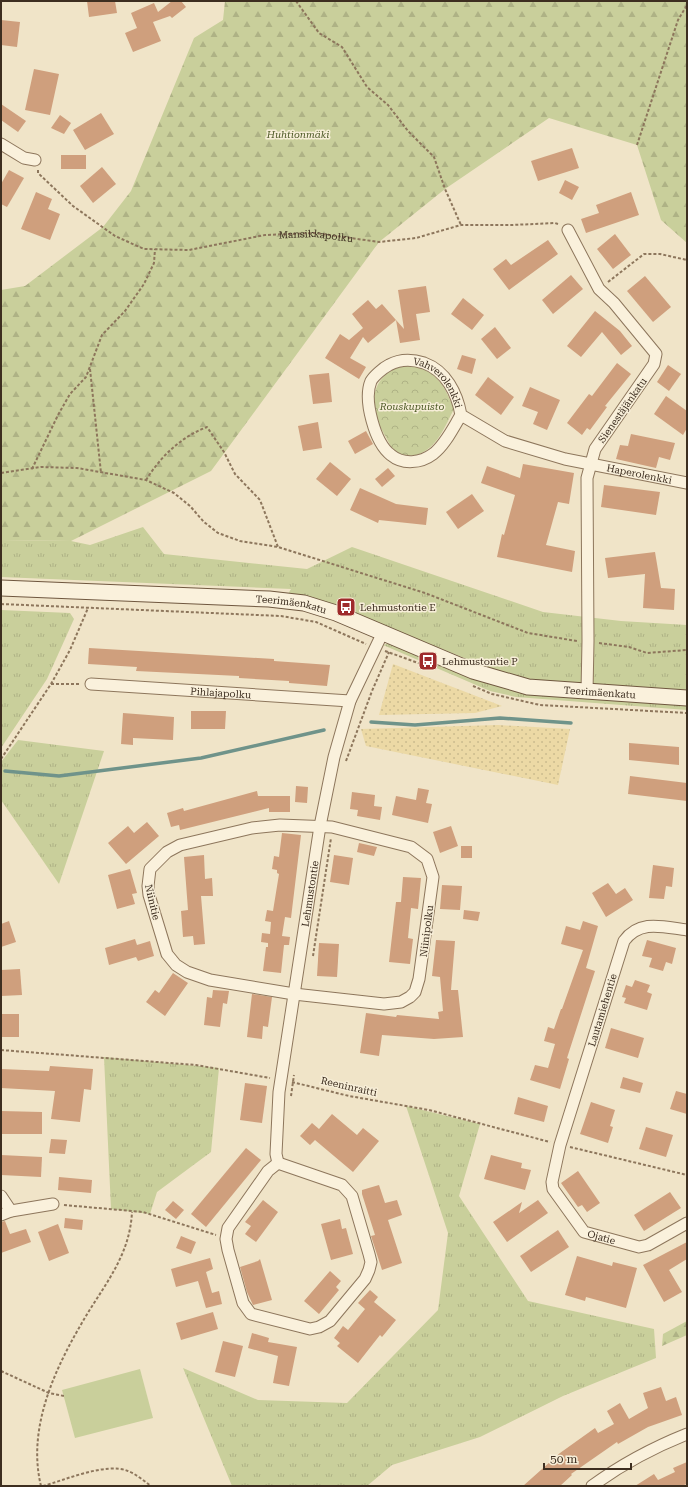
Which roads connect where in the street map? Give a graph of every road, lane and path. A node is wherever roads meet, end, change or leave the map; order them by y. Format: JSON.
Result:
{"nodes":[{"id":1,"x":296,"y":1,"type":"edge"},
{"id":2,"x":687,"y":5,"type":"edge"},
{"id":3,"x":1,"y":144,"type":"edge"},
{"id":4,"x":637,"y":145,"type":"dead end"},
{"id":5,"x":35,"y":160,"type":"joint"},
{"id":6,"x":461,"y":225,"type":"junction"},
{"id":7,"x":568,"y":230,"type":"joint"},
{"id":8,"x":155,"y":249,"type":"junction"},
{"id":9,"x":687,"y":260,"type":"edge"},
{"id":10,"x":599,"y":289,"type":"junction"},
{"id":11,"x":90,"y":368,"type":"junction"},
{"id":12,"x":461,"y":415,"type":"junction"},
{"id":13,"x":590,"y":464,"type":"junction"},
{"id":14,"x":32,"y":469,"type":"junction"},
{"id":15,"x":1,"y":473,"type":"edge"},
{"id":16,"x":101,"y":473,"type":"junction"},
{"id":17,"x":146,"y":480,"type":"junction"},
{"id":18,"x":687,"y":483,"type":"edge"},
{"id":19,"x":278,"y":548,"type":"junction"},
{"id":20,"x":1,"y":588,"type":"edge"},
{"id":21,"x":1,"y":604,"type":"edge"},
{"id":22,"x":88,"y":608,"type":"junction"},
{"id":23,"x":382,"y":632,"type":"junction"},
{"id":24,"x":588,"y":641,"type":"junction"},
{"id":25,"x":376,"y":647,"type":"junction"},
{"id":26,"x":687,"y":650,"type":"edge"},
{"id":27,"x":389,"y":652,"type":"junction"},
{"id":28,"x":426,"y":666,"type":"dead end"},
{"id":29,"x":51,"y":684,"type":"junction"},
{"id":30,"x":91,"y":684,"type":"joint"},
{"id":31,"x":472,"y":686,"type":"dead end"},
{"id":32,"x":587,"y":692,"type":"junction"},
{"id":33,"x":687,"y":698,"type":"edge"},
{"id":34,"x":350,"y":702,"type":"junction"},
{"id":35,"x":687,"y":713,"type":"edge"},
{"id":36,"x":1,"y":759,"type":"edge"},
{"id":37,"x":345,"y":764,"type":"dead end"},
{"id":38,"x":320,"y":826,"type":"junction"},
{"id":39,"x":332,"y":827,"type":"junction"},
{"id":40,"x":687,"y":930,"type":"edge"},
{"id":41,"x":311,"y":964,"type":"dead end"},
{"id":42,"x":294,"y":994,"type":"junction"},
{"id":43,"x":1,"y":1050,"type":"edge"},
{"id":44,"x":294,"y":1073,"type":"dead end"},
{"id":45,"x":281,"y":1080,"type":"junction"},
{"id":46,"x":293,"y":1082,"type":"junction"},
{"id":47,"x":291,"y":1101,"type":"dead end"},
{"id":48,"x":560,"y":1145,"type":"junction"},
{"id":49,"x":278,"y":1163,"type":"junction"},
{"id":50,"x":687,"y":1175,"type":"edge"},
{"id":51,"x":1,"y":1196,"type":"edge"},
{"id":52,"x":53,"y":1204,"type":"joint"},
{"id":53,"x":132,"y":1212,"type":"junction"},
{"id":54,"x":6,"y":1213,"type":"edge"},
{"id":55,"x":687,"y":1223,"type":"edge"},
{"id":56,"x":226,"y":1239,"type":"junction"},
{"id":57,"x":1,"y":1370,"type":"edge"},
{"id":58,"x":50,"y":1393,"type":"junction"},
{"id":59,"x":64,"y":1396,"type":"dead end"},
{"id":60,"x":687,"y":1434,"type":"edge"},
{"id":61,"x":42,"y":1486,"type":"edge"},
{"id":62,"x":151,"y":1486,"type":"edge"},
{"id":63,"x":592,"y":1486,"type":"edge"}],
"edges":[{"from":1,"to":6,"type":"path"},
{"from":2,"to":4,"type":"path"},
{"from":3,"to":5,"type":"street"},
{"from":5,"to":8,"type":"path","name":"Mansikkapolku"},
{"from":6,"to":7,"type":"path","name":"Mansikkapolku"},
{"from":6,"to":8,"type":"path","name":"Mansikkapolku"},
{"from":7,"to":10,"type":"street","name":"Sienestäjänkatu"},
{"from":8,"to":11,"type":"path"},
{"from":9,"to":10,"type":"path"},
{"from":10,"to":13,"type":"street","name":"Sienestäjänkatu"},
{"from":11,"to":14,"type":"path"},
{"from":11,"to":16,"type":"path"},
{"from":12,"to":12,"type":"street","name":"Vahverolenkki"},
{"from":12,"to":13,"type":"street","name":"Vahverolenkki"},
{"from":13,"to":18,"type":"street","name":"Haperolenkki"},
{"from":13,"to":24,"type":"street","name":"Sienestäjänkatu"},
{"from":14,"to":15,"type":"path"},
{"from":14,"to":16,"type":"path"},
{"from":16,"to":17,"type":"path"},
{"from":17,"to":19,"type":"path"},
{"from":17,"to":19,"type":"path"},
{"from":19,"to":24,"type":"path"},
{"from":20,"to":23,"type":"street","name":"Teerimäenkatu"},
{"from":21,"to":22,"type":"path"},
{"from":22,"to":25,"type":"path"},
{"from":22,"to":29,"type":"path"},
{"from":23,"to":25,"type":"street","name":"Lehmustontie"},
{"from":23,"to":32,"type":"street","name":"Teerimäenkatu"},
{"from":24,"to":26,"type":"path"},
{"from":24,"to":32,"type":"street","name":"Sienestäjänkatu"},
{"from":25,"to":27,"type":"path"},
{"from":25,"to":34,"type":"street","name":"Lehmustontie"},
{"from":27,"to":28,"type":"path"},
{"from":27,"to":37,"type":"path"},
{"from":29,"to":30,"type":"path"},
{"from":29,"to":36,"type":"path"},
{"from":30,"to":34,"type":"street","name":"Pihlajapolku"},
{"from":31,"to":35,"type":"path"},
{"from":32,"to":33,"type":"street","name":"Teerimäenkatu"},
{"from":34,"to":38,"type":"street","name":"Lehmustontie"},
{"from":38,"to":39,"type":"street","name":"Niinipolku"},
{"from":38,"to":42,"type":"street","name":"Lehmustontie"},
{"from":38,"to":42,"type":"street","name":"Niinitie"},
{"from":39,"to":41,"type":"path"},
{"from":39,"to":42,"type":"street","name":"Niinipolku"},
{"from":40,"to":48,"type":"street","name":"Lautamiehentie"},
{"from":42,"to":45,"type":"street","name":"Lehmustontie"},
{"from":43,"to":45,"type":"path","name":"Reeninraitti"},
{"from":44,"to":46,"type":"path"},
{"from":45,"to":46,"type":"path","name":"Reeninraitti"},
{"from":45,"to":49,"type":"street","name":"Lehmustontie"},
{"from":46,"to":47,"type":"path"},
{"from":46,"to":48,"type":"path","name":"Reeninraitti"},
{"from":48,"to":50,"type":"path","name":"Reeninraitti"},
{"from":48,"to":55,"type":"street","name":"Ojatie"},
{"from":49,"to":56,"type":"street"},
{"from":49,"to":56,"type":"street"},
{"from":51,"to":54,"type":"street"},
{"from":52,"to":53,"type":"path"},
{"from":52,"to":54,"type":"street"},
{"from":53,"to":56,"type":"path"},
{"from":53,"to":58,"type":"path"},
{"from":57,"to":58,"type":"path"},
{"from":58,"to":59,"type":"path"},
{"from":58,"to":61,"type":"path"},
{"from":60,"to":63,"type":"street"},
{"from":61,"to":62,"type":"path"}]}
